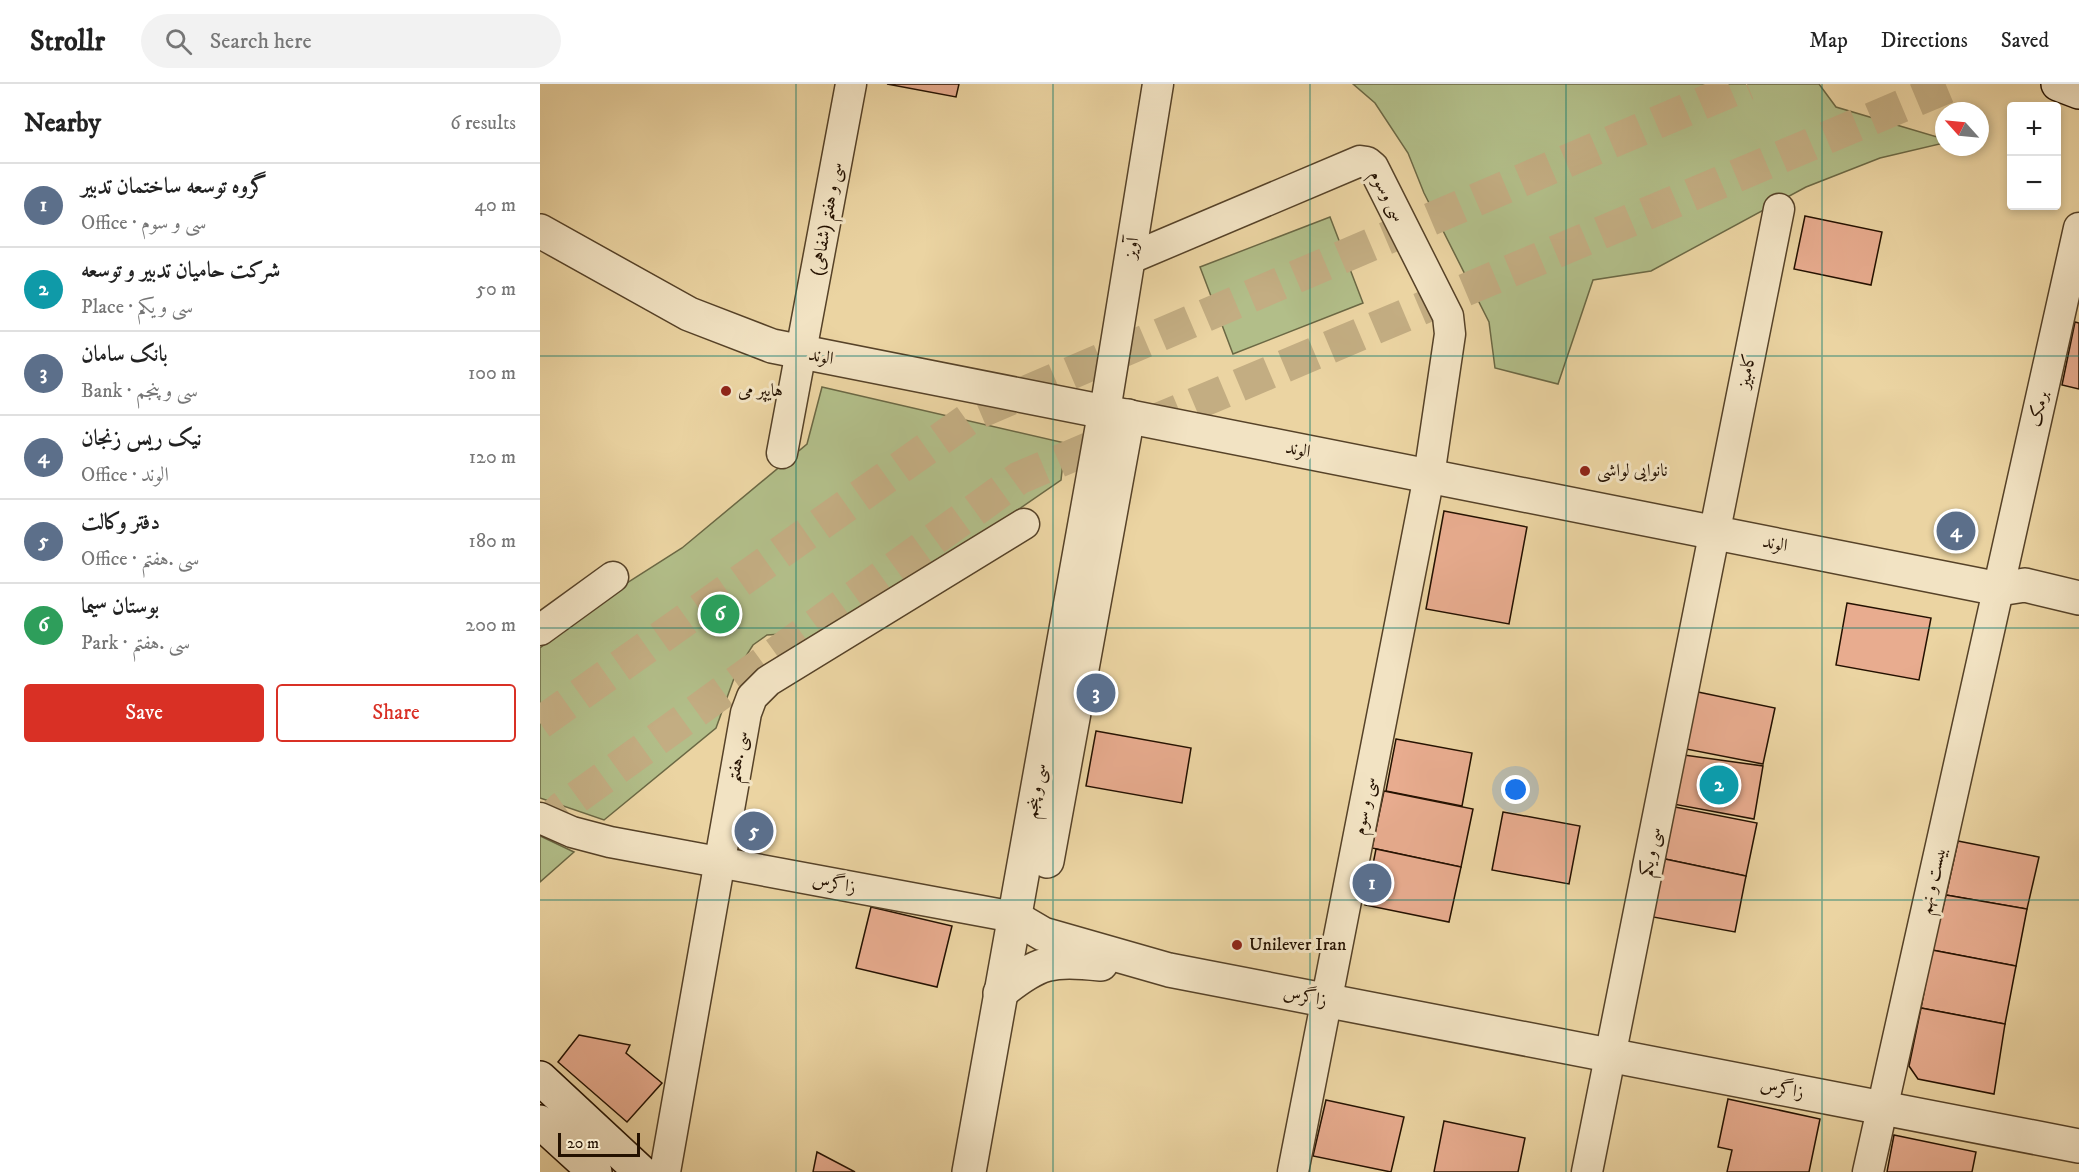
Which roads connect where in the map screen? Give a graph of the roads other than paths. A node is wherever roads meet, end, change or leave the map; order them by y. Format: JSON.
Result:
{"nodes":[{"id":1,"x":852,"y":84,"type":"edge"},
{"id":2,"x":1158,"y":84,"type":"edge"},
{"id":3,"x":2058,"y":84,"type":"edge"},
{"id":4,"x":2079,"y":92,"type":"edge"},
{"id":5,"x":1779,"y":209,"type":"dead end"},
{"id":6,"x":2079,"y":228,"type":"edge"},
{"id":7,"x":540,"y":231,"type":"edge"},
{"id":8,"x":1131,"y":258,"type":"junction"},
{"id":9,"x":803,"y":353,"type":"junction"},
{"id":10,"x":1116,"y":414,"type":"junction"},
{"id":11,"x":782,"y":453,"type":"dead end"},
{"id":12,"x":1429,"y":476,"type":"junction"},
{"id":13,"x":1024,"y":524,"type":"dead end"},
{"id":14,"x":1714,"y":532,"type":"junction"},
{"id":15,"x":613,"y":577,"type":"dead end"},
{"id":16,"x":1999,"y":589,"type":"junction"},
{"id":17,"x":2079,"y":598,"type":"edge"},
{"id":18,"x":2079,"y":620,"type":"edge"},
{"id":19,"x":540,"y":630,"type":"edge"},
{"id":20,"x":540,"y":818,"type":"edge"},
{"id":21,"x":719,"y":864,"type":"junction"},
{"id":22,"x":1024,"y":924,"type":"junction"},
{"id":23,"x":1169,"y":970,"type":"junction"},
{"id":24,"x":1000,"y":993,"type":"junction"},
{"id":25,"x":1326,"y":1001,"type":"junction"},
{"id":26,"x":1610,"y":1055,"type":"junction"},
{"id":27,"x":540,"y":1078,"type":"edge"},
{"id":28,"x":1882,"y":1108,"type":"junction"},
{"id":29,"x":540,"y":1122,"type":"edge"},
{"id":30,"x":2079,"y":1146,"type":"edge"},
{"id":31,"x":596,"y":1172,"type":"edge"},
{"id":32,"x":641,"y":1172,"type":"edge"},
{"id":33,"x":665,"y":1172,"type":"edge"},
{"id":34,"x":969,"y":1172,"type":"edge"},
{"id":35,"x":1293,"y":1172,"type":"edge"},
{"id":36,"x":1587,"y":1172,"type":"edge"},
{"id":37,"x":1868,"y":1172,"type":"edge"}],
"edges":[{"from":1,"to":9,"type":"street","name":"سی و هفتم (شفاهی)"},
{"from":2,"to":8,"type":"street","name":"آویز"},
{"from":3,"to":4,"type":"street"},
{"from":5,"to":14,"type":"street","name":"کامبیز"},
{"from":6,"to":16,"type":"street","name":"برمک"},
{"from":7,"to":9,"type":"street","name":"الوند"},
{"from":8,"to":10,"type":"street","name":"آویز"},
{"from":8,"to":12,"type":"street","name":"سی وسوم"},
{"from":9,"to":10,"type":"street","name":"الوند"},
{"from":9,"to":11,"type":"street","name":"سی و هفتم (شفاهی)"},
{"from":10,"to":12,"type":"street","name":"الوند"},
{"from":10,"to":22,"type":"street","name":"سی و پنجم"},
{"from":12,"to":14,"type":"street","name":"الوند"},
{"from":12,"to":25,"type":"street","name":"سی و سوم"},
{"from":13,"to":21,"type":"street","name":"سی .هفتم"},
{"from":14,"to":16,"type":"street","name":"الوند"},
{"from":14,"to":26,"type":"street","name":"سی و یکم"},
{"from":15,"to":19,"type":"street"},
{"from":16,"to":17,"type":"street","name":"الوند"},
{"from":16,"to":18,"type":"street"},
{"from":16,"to":28,"type":"street","name":"بیست و نهم"},
{"from":20,"to":21,"type":"street","name":"زاگرس"},
{"from":21,"to":22,"type":"street","name":"زاگرس"},
{"from":21,"to":33,"type":"street","name":"سی .هفتم"},
{"from":22,"to":23,"type":"street","name":"زاگرس"},
{"from":22,"to":24,"type":"street","name":"سی و پنجم"},
{"from":23,"to":24,"type":"street"},
{"from":23,"to":25,"type":"street","name":"زاگرس"},
{"from":24,"to":34,"type":"street","name":"سی و پنجم"},
{"from":25,"to":26,"type":"street","name":"زاگرس"},
{"from":25,"to":35,"type":"street","name":"سی و سوم"},
{"from":26,"to":28,"type":"street","name":"زاگرس"},
{"from":26,"to":36,"type":"street","name":"سی و یکم"},
{"from":27,"to":32,"type":"street"},
{"from":28,"to":30,"type":"street","name":"زاگرس"},
{"from":28,"to":37,"type":"street","name":"بیست و نهم"},
{"from":29,"to":31,"type":"street"}]}
